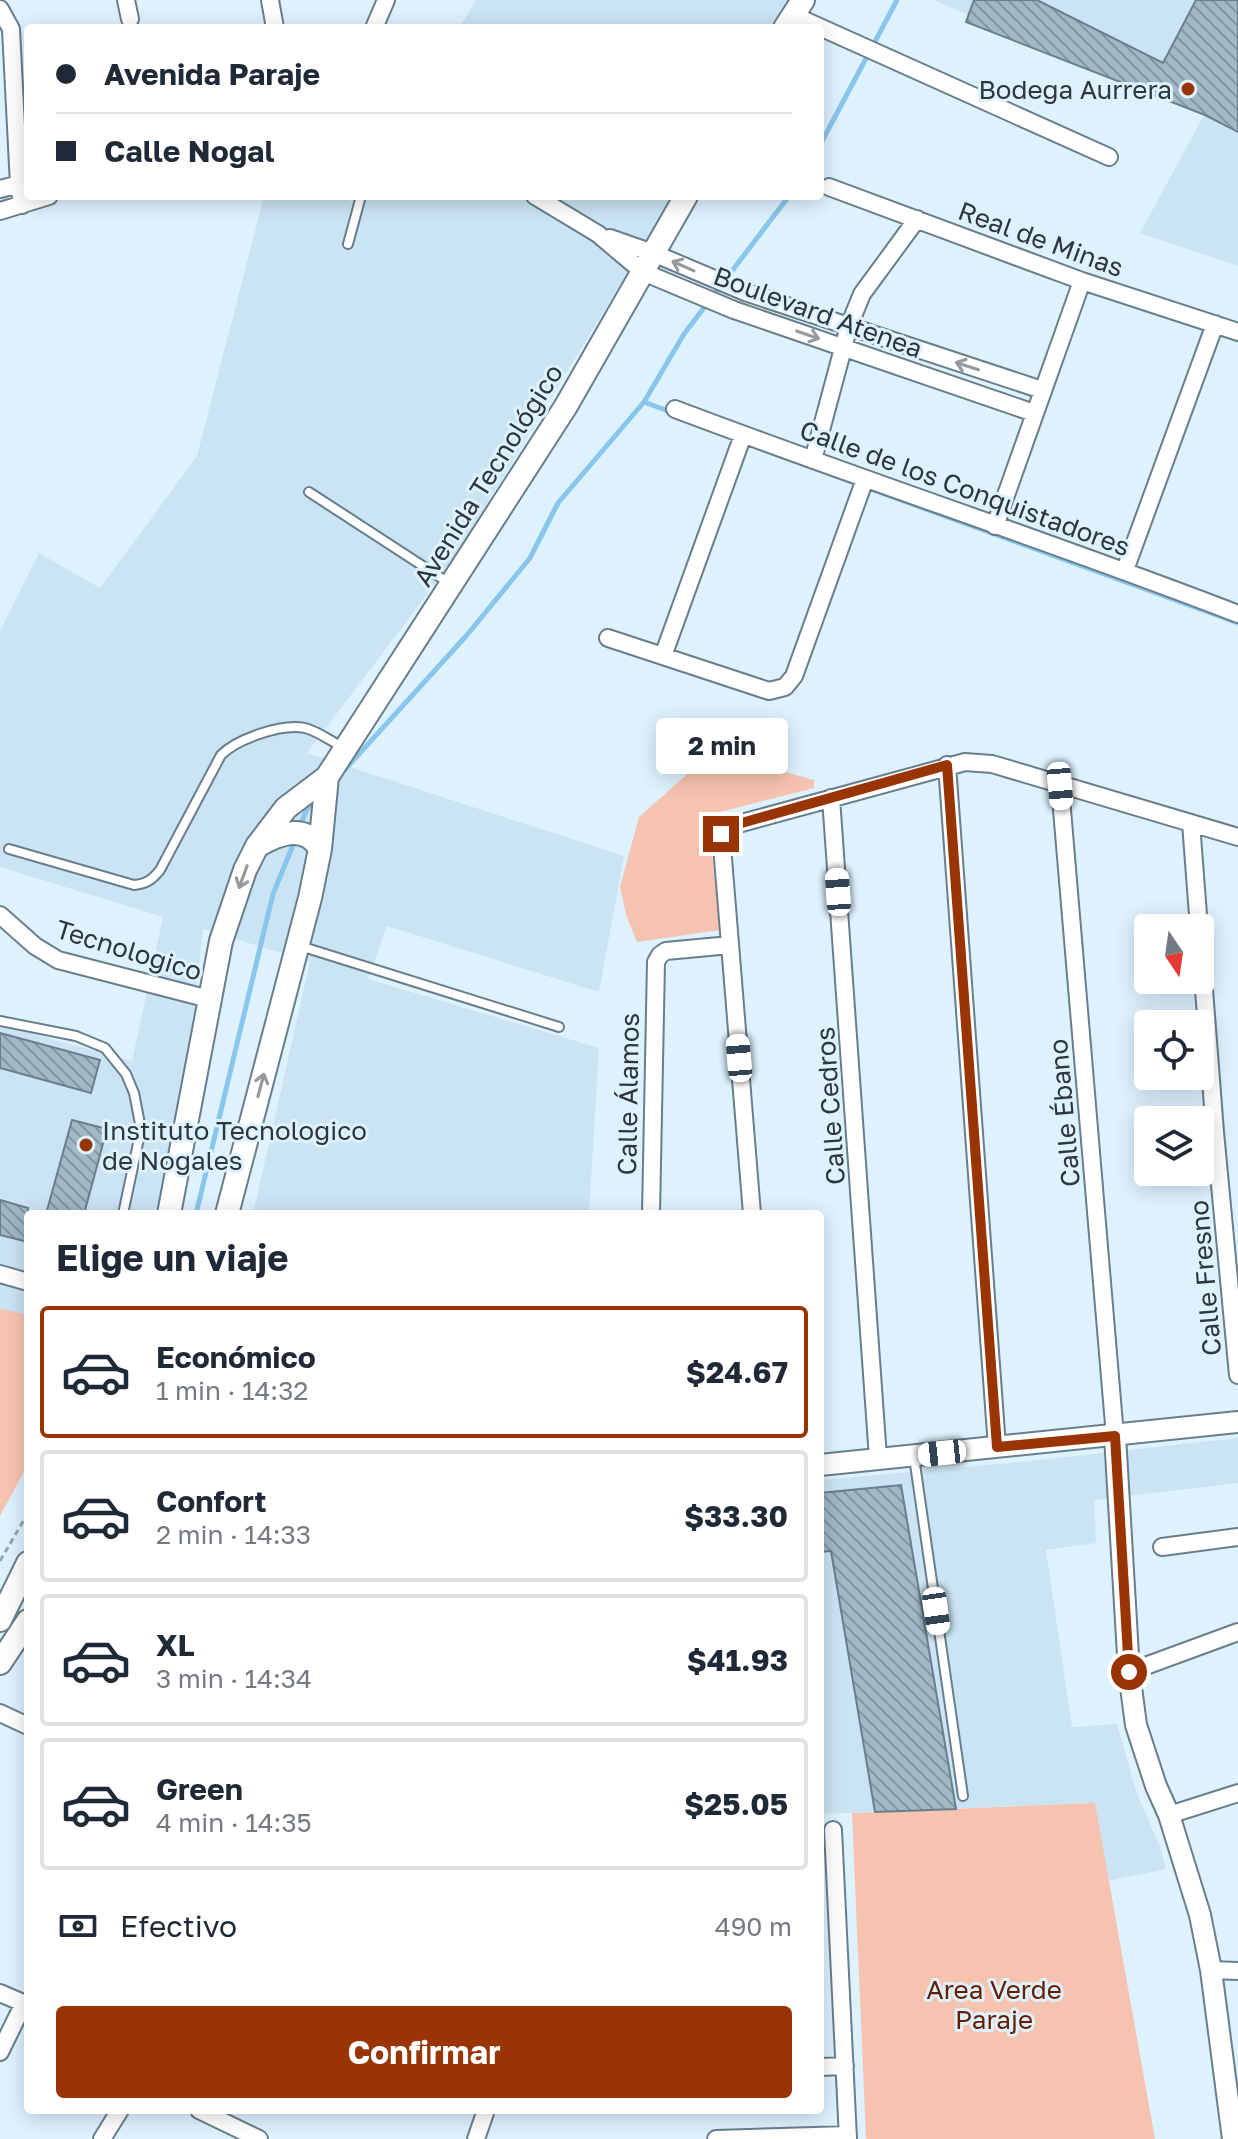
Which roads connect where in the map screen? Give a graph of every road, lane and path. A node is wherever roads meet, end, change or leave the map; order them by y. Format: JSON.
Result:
{"nodes":[{"id":1,"x":126,"y":0,"type":"edge"},
{"id":2,"x":270,"y":0,"type":"edge"},
{"id":3,"x":386,"y":0,"type":"edge"},
{"id":4,"x":0,"y":9,"type":"edge"},
{"id":5,"x":794,"y":14,"type":"edge"},
{"id":6,"x":130,"y":19,"type":"dead end"},
{"id":7,"x":274,"y":24,"type":"edge"},
{"id":8,"x":376,"y":24,"type":"edge"},
{"id":9,"x":815,"y":24,"type":"edge"},
{"id":10,"x":824,"y":28,"type":"edge"},
{"id":11,"x":1109,"y":157,"type":"dead end"},
{"id":12,"x":23,"y":183,"type":"edge"},
{"id":13,"x":829,"y":187,"type":"dead end"},
{"id":14,"x":0,"y":189,"type":"edge"},
{"id":15,"x":37,"y":200,"type":"edge"},
{"id":16,"x":360,"y":200,"type":"edge"},
{"id":17,"x":542,"y":200,"type":"edge"},
{"id":18,"x":684,"y":200,"type":"edge"},
{"id":19,"x":22,"y":205,"type":"junction"},
{"id":20,"x":0,"y":211,"type":"edge"},
{"id":21,"x":917,"y":219,"type":"junction"},
{"id":22,"x":348,"y":244,"type":"dead end"},
{"id":23,"x":648,"y":262,"type":"junction"},
{"id":24,"x":1082,"y":281,"type":"junction"},
{"id":25,"x":1215,"y":324,"type":"junction"},
{"id":26,"x":849,"y":326,"type":"junction"},
{"id":27,"x":1238,"y":332,"type":"edge"},
{"id":28,"x":843,"y":348,"type":"junction"},
{"id":29,"x":1042,"y":390,"type":"junction"},
{"id":30,"x":675,"y":409,"type":"dead end"},
{"id":31,"x":1034,"y":413,"type":"junction"},
{"id":32,"x":743,"y":435,"type":"junction"},
{"id":33,"x":813,"y":460,"type":"junction"},
{"id":34,"x":865,"y":479,"type":"junction"},
{"id":35,"x":309,"y":492,"type":"dead end"},
{"id":36,"x":995,"y":526,"type":"junction"},
{"id":37,"x":1125,"y":570,"type":"junction"},
{"id":38,"x":453,"y":585,"type":"junction"},
{"id":39,"x":1238,"y":614,"type":"edge"},
{"id":40,"x":608,"y":638,"type":"dead end"},
{"id":41,"x":663,"y":656,"type":"junction"},
{"id":42,"x":345,"y":748,"type":"junction"},
{"id":43,"x":947,"y":765,"type":"junction"},
{"id":44,"x":327,"y":777,"type":"junction"},
{"id":45,"x":1060,"y":786,"type":"junction"},
{"id":46,"x":831,"y":798,"type":"junction"},
{"id":47,"x":1191,"y":823,"type":"junction"},
{"id":48,"x":1238,"y":837,"type":"edge"},
{"id":49,"x":257,"y":846,"type":"junction"},
{"id":50,"x":9,"y":849,"type":"dead end"},
{"id":51,"x":320,"y":849,"type":"junction"},
{"id":52,"x":1198,"y":914,"type":"edge"},
{"id":53,"x":0,"y":915,"type":"edge"},
{"id":54,"x":730,"y":945,"type":"junction"},
{"id":55,"x":298,"y":946,"type":"junction"},
{"id":56,"x":1204,"y":994,"type":"edge"},
{"id":57,"x":209,"y":999,"type":"junction"},
{"id":58,"x":0,"y":1021,"type":"edge"},
{"id":59,"x":559,"y":1027,"type":"dead end"},
{"id":60,"x":124,"y":1210,"type":"edge"},
{"id":61,"x":170,"y":1210,"type":"edge"},
{"id":62,"x":228,"y":1210,"type":"edge"},
{"id":63,"x":651,"y":1210,"type":"edge"},
{"id":64,"x":752,"y":1210,"type":"edge"},
{"id":65,"x":0,"y":1274,"type":"edge"},
{"id":66,"x":24,"y":1281,"type":"edge"},
{"id":67,"x":1238,"y":1375,"type":"edge"},
{"id":68,"x":1238,"y":1422,"type":"edge"},
{"id":69,"x":1115,"y":1436,"type":"junction"},
{"id":70,"x":997,"y":1447,"type":"junction"},
{"id":71,"x":914,"y":1456,"type":"junction"},
{"id":72,"x":878,"y":1458,"type":"junction"},
{"id":73,"x":824,"y":1465,"type":"edge"},
{"id":74,"x":24,"y":1520,"type":"edge"},
{"id":75,"x":1238,"y":1537,"type":"edge"},
{"id":76,"x":1162,"y":1547,"type":"dead end"},
{"id":77,"x":0,"y":1561,"type":"edge"},
{"id":78,"x":24,"y":1571,"type":"edge"},
{"id":79,"x":0,"y":1620,"type":"edge"},
{"id":80,"x":24,"y":1627,"type":"edge"},
{"id":81,"x":1238,"y":1632,"type":"edge"},
{"id":82,"x":0,"y":1663,"type":"edge"},
{"id":83,"x":1129,"y":1672,"type":"junction"},
{"id":84,"x":0,"y":1713,"type":"edge"},
{"id":85,"x":24,"y":1724,"type":"edge"},
{"id":86,"x":1238,"y":1793,"type":"edge"},
{"id":87,"x":963,"y":1796,"type":"dead end"},
{"id":88,"x":1169,"y":1815,"type":"junction"},
{"id":89,"x":833,"y":1830,"type":"dead end"},
{"id":90,"x":828,"y":1910,"type":"edge"},
{"id":91,"x":1211,"y":1970,"type":"junction"},
{"id":92,"x":1238,"y":1971,"type":"edge"},
{"id":93,"x":0,"y":1993,"type":"edge"},
{"id":94,"x":24,"y":2003,"type":"edge"},
{"id":95,"x":24,"y":2008,"type":"edge"},
{"id":96,"x":0,"y":2052,"type":"edge"},
{"id":97,"x":845,"y":2066,"type":"junction"},
{"id":98,"x":824,"y":2067,"type":"edge"},
{"id":99,"x":1234,"y":2103,"type":"edge"},
{"id":100,"x":118,"y":2114,"type":"edge"},
{"id":101,"x":207,"y":2114,"type":"edge"},
{"id":102,"x":485,"y":2114,"type":"edge"},
{"id":103,"x":848,"y":2137,"type":"edge"},
{"id":104,"x":102,"y":2139,"type":"edge"},
{"id":105,"x":259,"y":2139,"type":"edge"},
{"id":106,"x":476,"y":2139,"type":"edge"},
{"id":107,"x":716,"y":2139,"type":"edge"},
{"id":108,"x":738,"y":2139,"type":"edge"},
{"id":109,"x":1233,"y":2139,"type":"edge"}],
"edges":[{"from":1,"to":6,"type":"street"},
{"from":2,"to":7,"type":"street"},
{"from":3,"to":8,"type":"street"},
{"from":4,"to":12,"type":"street"},
{"from":5,"to":9,"type":"street"},
{"from":10,"to":11,"type":"street"},
{"from":12,"to":14,"type":"street"},
{"from":12,"to":19,"type":"street"},
{"from":13,"to":21,"type":"street","name":"Real de Minas"},
{"from":15,"to":19,"type":"street"},
{"from":16,"to":22,"type":"lane"},
{"from":17,"to":23,"type":"street","name":"Boulevard Atenea"},
{"from":18,"to":23,"type":"main road","name":"Avenida Tecnológico"},
{"from":19,"to":20,"type":"street"},
{"from":21,"to":24,"type":"street","name":"Real de Minas"},
{"from":21,"to":26,"type":"street"},
{"from":26,"to":23,"type":"street","name":"Boulevard Atenea","one_way":true},
{"from":23,"to":28,"type":"street","name":"Boulevard Atenea","one_way":true},
{"from":23,"to":38,"type":"main road","name":"Avenida Tecnológico"},
{"from":24,"to":25,"type":"street","name":"Real de Minas"},
{"from":24,"to":29,"type":"street"},
{"from":25,"to":27,"type":"street","name":"Real de Minas"},
{"from":25,"to":37,"type":"street"},
{"from":26,"to":28,"type":"street"},
{"from":29,"to":26,"type":"street","name":"Boulevard Atenea","one_way":true},
{"from":28,"to":31,"type":"street","name":"Boulevard Atenea"},
{"from":28,"to":33,"type":"street"},
{"from":29,"to":31,"type":"street"},
{"from":30,"to":32,"type":"street","name":"Calle de los Conquistadores"},
{"from":31,"to":36,"type":"street"},
{"from":32,"to":33,"type":"street","name":"Calle de los Conquistadores"},
{"from":32,"to":41,"type":"street"},
{"from":33,"to":34,"type":"street","name":"Calle de los Conquistadores"},
{"from":34,"to":36,"type":"street","name":"Calle de los Conquistadores"},
{"from":34,"to":41,"type":"street"},
{"from":35,"to":38,"type":"lane"},
{"from":36,"to":37,"type":"street","name":"Calle de los Conquistadores"},
{"from":37,"to":39,"type":"street","name":"Calle de los Conquistadores"},
{"from":38,"to":42,"type":"main road","name":"Avenida Tecnológico"},
{"from":40,"to":41,"type":"street"},
{"from":42,"to":44,"type":"main road","name":"Avenida Tecnológico"},
{"from":42,"to":50,"type":"lane"},
{"from":43,"to":45,"type":"street"},
{"from":43,"to":46,"type":"street"},
{"from":43,"to":70,"type":"street"},
{"from":44,"to":49,"type":"main road","name":"Avenida Tecnológico"},
{"from":44,"to":51,"type":"main road","name":"Avenida Tecnológico"},
{"from":45,"to":47,"type":"street"},
{"from":45,"to":69,"type":"street","name":"Calle Ébano"},
{"from":46,"to":54,"type":"street"},
{"from":46,"to":72,"type":"street","name":"Calle Cedros"},
{"from":47,"to":48,"type":"street"},
{"from":47,"to":52,"type":"street"},
{"from":49,"to":51,"type":"main road"},
{"from":49,"to":57,"type":"main road","name":"Avenida Tecnológico","one_way":true},
{"from":51,"to":55,"type":"main road","name":"Avenida Tecnológico"},
{"from":53,"to":57,"type":"street","name":"Tecnologico"},
{"from":54,"to":63,"type":"street","name":"Calle Álamos"},
{"from":54,"to":64,"type":"street"},
{"from":55,"to":59,"type":"lane"},
{"from":62,"to":55,"type":"main road","name":"Avenida Tecnológico","one_way":true},
{"from":56,"to":67,"type":"street","name":"Calle Fresno"},
{"from":57,"to":61,"type":"main road","name":"Avenida Tecnológico"},
{"from":58,"to":60,"type":"lane"},
{"from":65,"to":66,"type":"street"},
{"from":68,"to":69,"type":"street"},
{"from":69,"to":70,"type":"street"},
{"from":69,"to":83,"type":"street"},
{"from":70,"to":71,"type":"street"},
{"from":71,"to":72,"type":"street"},
{"from":71,"to":87,"type":"lane"},
{"from":72,"to":73,"type":"street"},
{"from":74,"to":77,"type":"path"},
{"from":75,"to":76,"type":"street"},
{"from":78,"to":79,"type":"main road"},
{"from":80,"to":82,"type":"main road"},
{"from":81,"to":83,"type":"street"},
{"from":83,"to":88,"type":"street"},
{"from":84,"to":85,"type":"street"},
{"from":86,"to":88,"type":"street"},
{"from":88,"to":91,"type":"street"},
{"from":89,"to":90,"type":"street"},
{"from":90,"to":97,"type":"street"},
{"from":91,"to":92,"type":"street"},
{"from":91,"to":99,"type":"street"},
{"from":93,"to":94,"type":"street"},
{"from":95,"to":96,"type":"street"},
{"from":97,"to":98,"type":"street"},
{"from":97,"to":103,"type":"street"},
{"from":99,"to":109,"type":"street"},
{"from":100,"to":104,"type":"street"},
{"from":101,"to":105,"type":"street"},
{"from":102,"to":106,"type":"street"},
{"from":103,"to":108,"type":"street"},
{"from":107,"to":108,"type":"street"}]}
